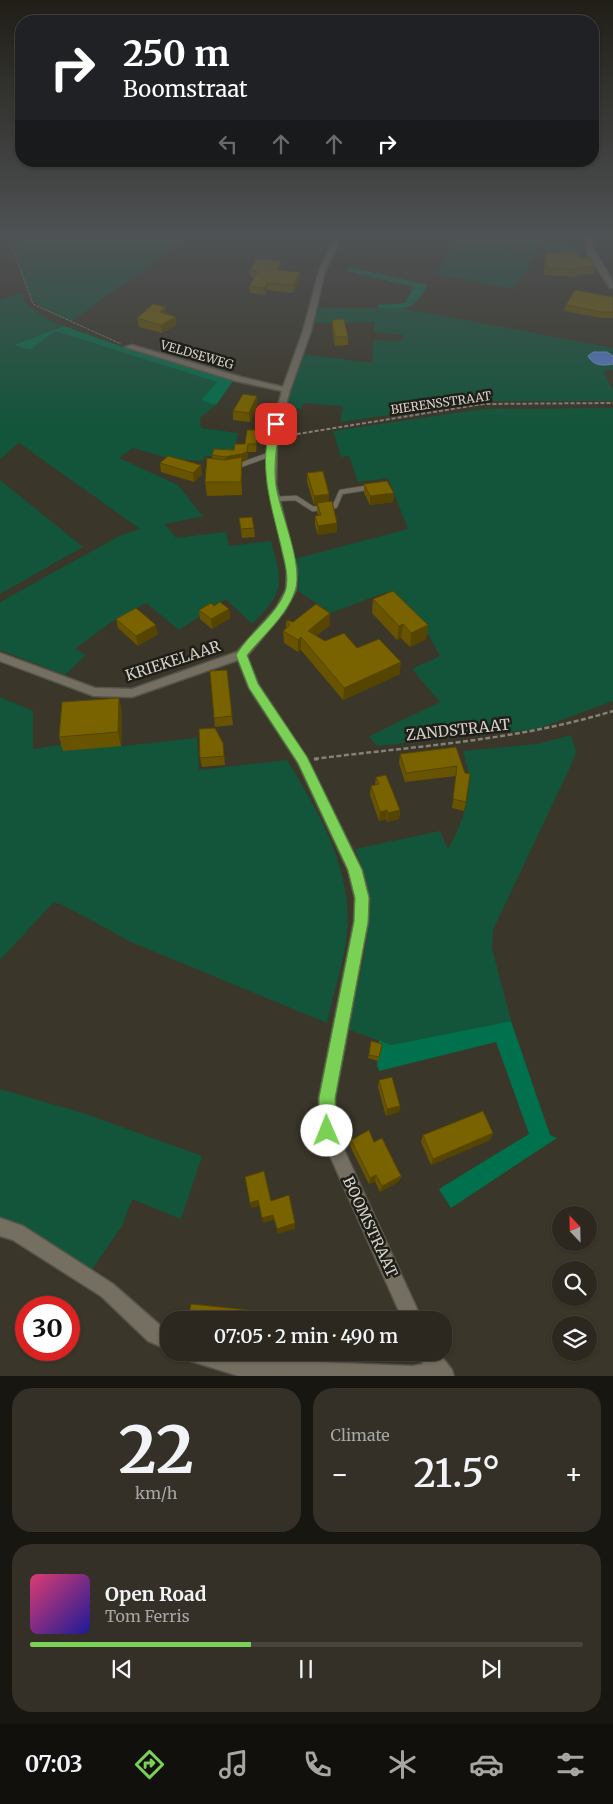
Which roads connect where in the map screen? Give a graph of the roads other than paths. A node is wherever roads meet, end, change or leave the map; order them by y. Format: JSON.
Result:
{"nodes":[{"id":1,"x":314,"y":301,"type":"edge"},
{"id":2,"x":129,"y":347,"type":"road end"},
{"id":3,"x":286,"y":390,"type":"junction"},
{"id":4,"x":271,"y":454,"type":"junction"},
{"id":5,"x":232,"y":467,"type":"edge"},
{"id":6,"x":377,"y":487,"type":"edge"},
{"id":7,"x":275,"y":499,"type":"junction"},
{"id":8,"x":241,"y":655,"type":"junction"},
{"id":9,"x":0,"y":657,"type":"edge"},
{"id":10,"x":0,"y":1227,"type":"edge"},
{"id":11,"x":409,"y":1311,"type":"edge"},
{"id":12,"x":160,"y":1336,"type":"edge"},
{"id":13,"x":221,"y":1361,"type":"edge"},
{"id":14,"x":435,"y":1364,"type":"edge"}],
"edges":[{"from":1,"to":3,"type":"street"},
{"from":2,"to":3,"type":"street","name":"VELDSEWEG"},
{"from":3,"to":4,"type":"street"},
{"from":4,"to":5,"type":"lane"},
{"from":4,"to":7,"type":"street"},
{"from":6,"to":7,"type":"lane"},
{"from":7,"to":8,"type":"street"},
{"from":8,"to":9,"type":"street","name":"KRIEKELAAR"},
{"from":8,"to":11,"type":"street","name":"BOOMSTRAAT"},
{"from":10,"to":12,"type":"street"},
{"from":13,"to":14,"type":"street"}]}
